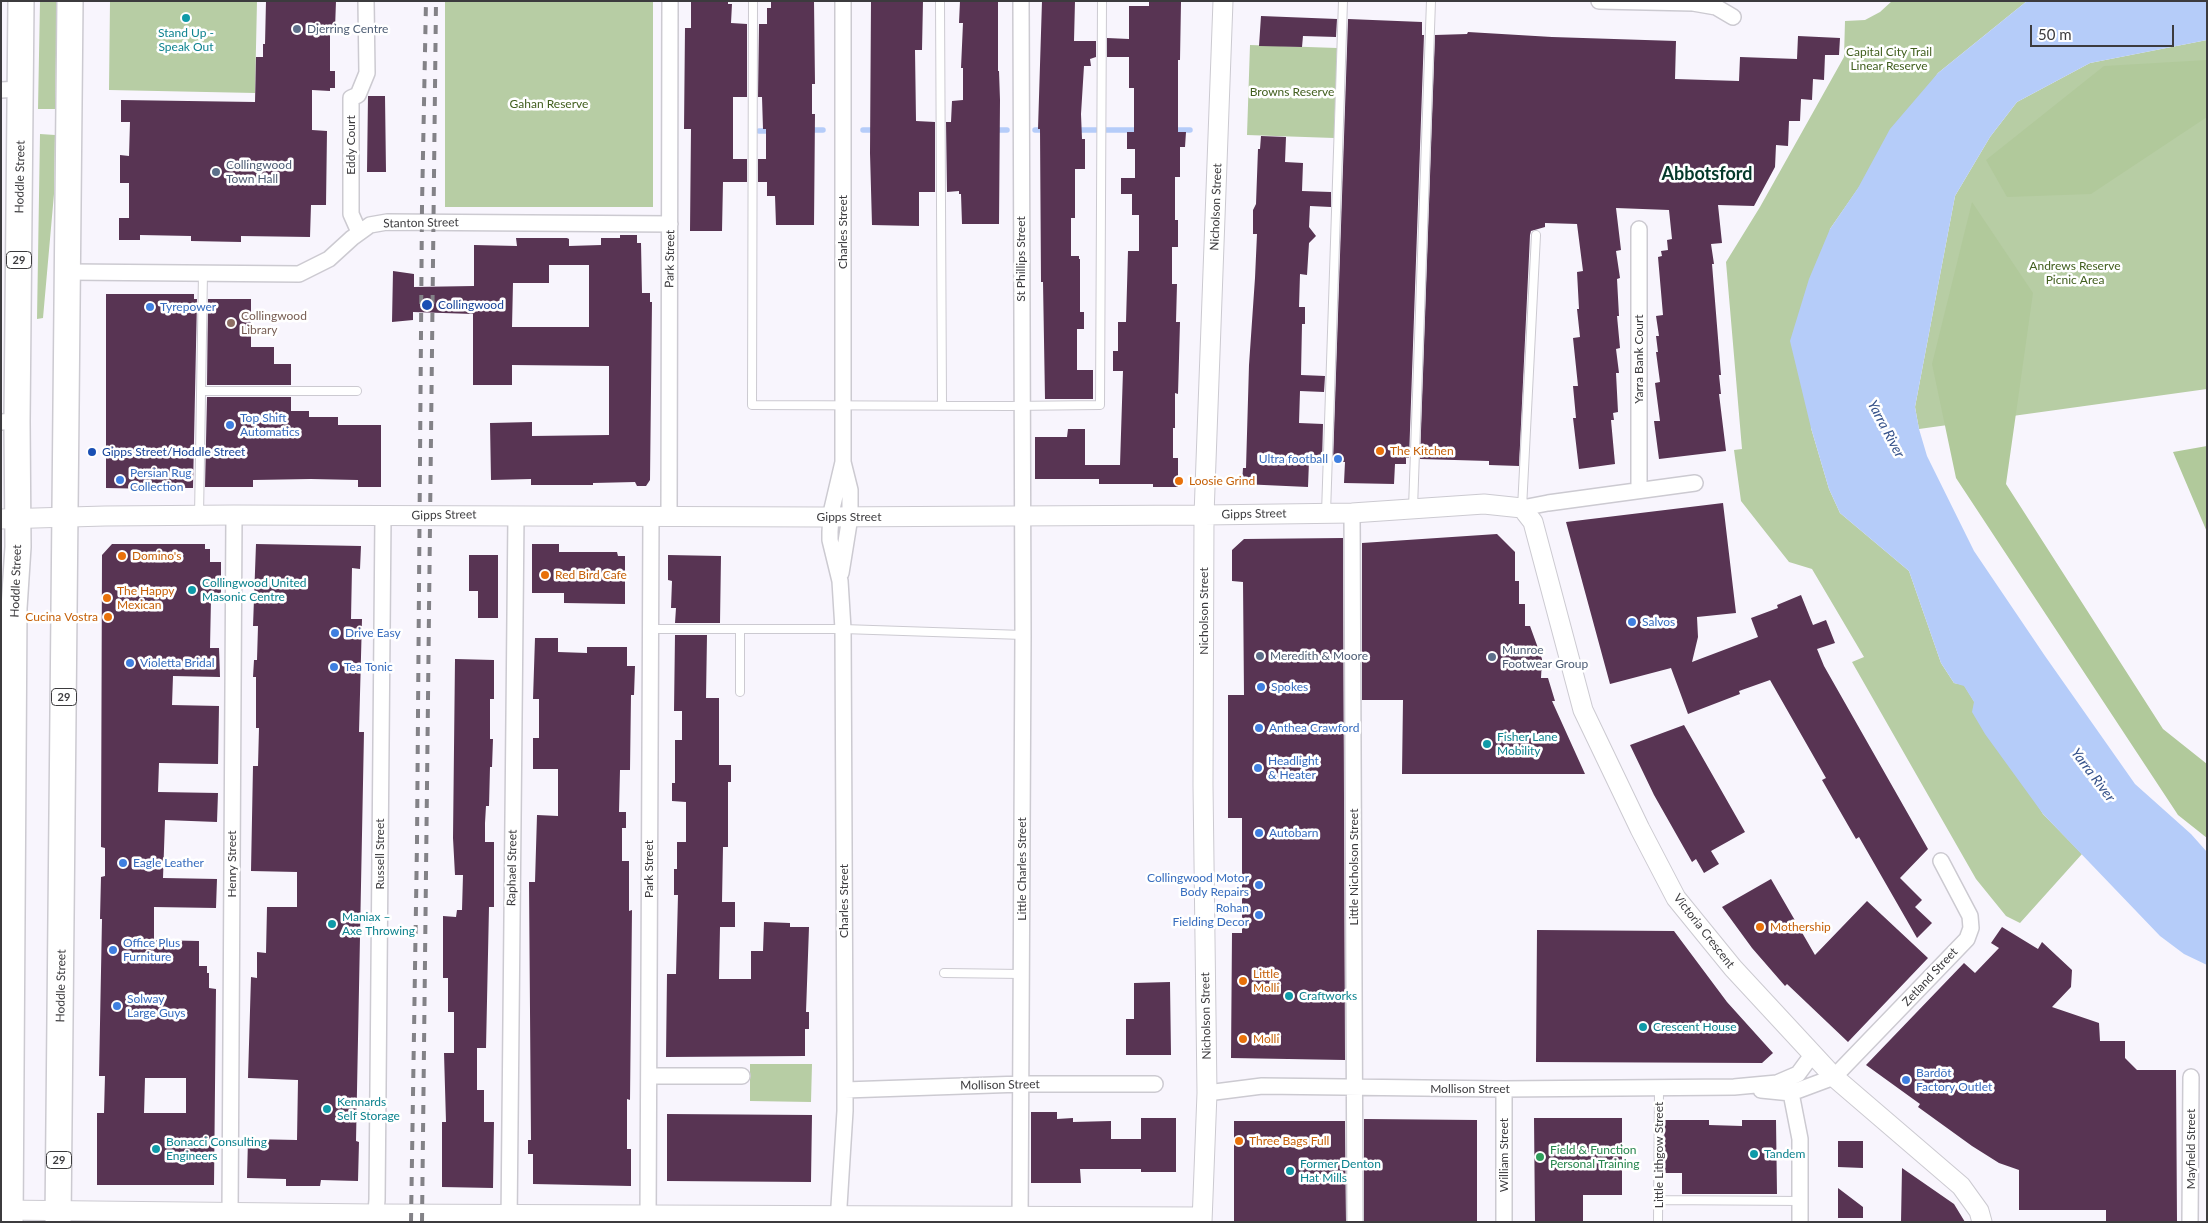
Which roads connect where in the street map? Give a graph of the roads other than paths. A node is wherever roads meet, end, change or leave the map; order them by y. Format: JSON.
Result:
{"nodes":[{"id":1,"x":21,"y":1,"type":"edge"},
{"id":2,"x":70,"y":1,"type":"edge"},
{"id":3,"x":366,"y":1,"type":"edge"},
{"id":4,"x":670,"y":1,"type":"edge"},
{"id":5,"x":753,"y":1,"type":"edge"},
{"id":6,"x":843,"y":1,"type":"edge"},
{"id":7,"x":940,"y":1,"type":"edge"},
{"id":8,"x":1021,"y":1,"type":"edge"},
{"id":9,"x":1102,"y":1,"type":"edge"},
{"id":10,"x":1223,"y":1,"type":"edge"},
{"id":11,"x":1342,"y":1,"type":"edge"},
{"id":12,"x":1431,"y":1,"type":"edge"},
{"id":13,"x":1599,"y":1,"type":"edge"},
{"id":14,"x":1733,"y":17,"type":"dead end"},
{"id":15,"x":11,"y":89,"type":"edge"},
{"id":16,"x":670,"y":224,"type":"junction"},
{"id":17,"x":1639,"y":229,"type":"dead end"},
{"id":18,"x":359,"y":232,"type":"junction"},
{"id":19,"x":1536,"y":234,"type":"dead end"},
{"id":20,"x":69,"y":272,"type":"junction"},
{"id":21,"x":203,"y":273,"type":"junction"},
{"id":22,"x":201,"y":391,"type":"junction"},
{"id":23,"x":357,"y":391,"type":"dead end"},
{"id":24,"x":842,"y":405,"type":"junction"},
{"id":25,"x":942,"y":405,"type":"junction"},
{"id":26,"x":1021,"y":406,"type":"junction"},
{"id":27,"x":9,"y":422,"type":"edge"},
{"id":28,"x":843,"y":462,"type":"junction"},
{"id":29,"x":1695,"y":483,"type":"dead end"},
{"id":30,"x":1639,"y":490,"type":"junction"},
{"id":31,"x":1413,"y":508,"type":"junction"},
{"id":32,"x":1522,"y":508,"type":"junction"},
{"id":33,"x":1326,"y":513,"type":"junction"},
{"id":34,"x":1352,"y":513,"type":"junction"},
{"id":35,"x":234,"y":515,"type":"junction"},
{"id":36,"x":516,"y":515,"type":"junction"},
{"id":37,"x":1204,"y":515,"type":"junction"},
{"id":38,"x":66,"y":516,"type":"junction"},
{"id":39,"x":199,"y":516,"type":"junction"},
{"id":40,"x":383,"y":516,"type":"junction"},
{"id":41,"x":660,"y":516,"type":"junction"},
{"id":42,"x":1022,"y":516,"type":"junction"},
{"id":43,"x":831,"y":517,"type":"junction"},
{"id":44,"x":850,"y":517,"type":"junction"},
{"id":45,"x":10,"y":519,"type":"edge"},
{"id":46,"x":840,"y":581,"type":"junction"},
{"id":47,"x":650,"y":629,"type":"junction"},
{"id":48,"x":843,"y":629,"type":"junction"},
{"id":49,"x":740,"y":630,"type":"junction"},
{"id":50,"x":1023,"y":635,"type":"junction"},
{"id":51,"x":740,"y":692,"type":"dead end"},
{"id":52,"x":1940,"y":861,"type":"dead end"},
{"id":53,"x":944,"y":973,"type":"dead end"},
{"id":54,"x":1022,"y":974,"type":"junction"},
{"id":55,"x":1812,"y":1055,"type":"junction"},
{"id":56,"x":649,"y":1076,"type":"junction"},
{"id":57,"x":742,"y":1076,"type":"dead end"},
{"id":58,"x":1834,"y":1077,"type":"junction"},
{"id":59,"x":2191,"y":1077,"type":"dead end"},
{"id":60,"x":1022,"y":1084,"type":"junction"},
{"id":61,"x":1155,"y":1084,"type":"dead end"},
{"id":62,"x":1355,"y":1086,"type":"junction"},
{"id":63,"x":1734,"y":1087,"type":"junction"},
{"id":64,"x":1504,"y":1089,"type":"junction"},
{"id":65,"x":1659,"y":1089,"type":"junction"},
{"id":66,"x":845,"y":1090,"type":"junction"},
{"id":67,"x":1207,"y":1093,"type":"junction"},
{"id":68,"x":1790,"y":1093,"type":"junction"},
{"id":69,"x":1658,"y":1200,"type":"junction"},
{"id":70,"x":1800,"y":1201,"type":"junction"},
{"id":71,"x":230,"y":1213,"type":"junction"},
{"id":72,"x":7,"y":1214,"type":"edge"},
{"id":73,"x":59,"y":1216,"type":"edge"},
{"id":74,"x":375,"y":1218,"type":"edge"},
{"id":75,"x":509,"y":1218,"type":"edge"},
{"id":76,"x":648,"y":1219,"type":"edge"},
{"id":77,"x":838,"y":1219,"type":"edge"},
{"id":78,"x":1020,"y":1219,"type":"edge"},
{"id":79,"x":1202,"y":1220,"type":"edge"},
{"id":80,"x":1355,"y":1222,"type":"edge"},
{"id":81,"x":1504,"y":1222,"type":"edge"},
{"id":82,"x":1658,"y":1222,"type":"edge"},
{"id":83,"x":1800,"y":1222,"type":"edge"},
{"id":84,"x":1982,"y":1222,"type":"edge"},
{"id":85,"x":2190,"y":1222,"type":"edge"}],
"edges":[{"from":1,"to":15,"type":"highway","name":"Hoddle Street","number":"29"},
{"from":2,"to":20,"type":"highway","name":"Hoddle Street","number":"29"},
{"from":3,"to":18,"type":"street","name":"Eddy Court"},
{"from":4,"to":16,"type":"street","name":"Park Street"},
{"from":5,"to":24,"type":"lane"},
{"from":6,"to":24,"type":"street","name":"Charles Street"},
{"from":7,"to":25,"type":"lane"},
{"from":8,"to":26,"type":"street","name":"St Phillips Street"},
{"from":9,"to":26,"type":"lane"},
{"from":10,"to":37,"type":"street","name":"Nicholson Street"},
{"from":11,"to":33,"type":"lane"},
{"from":12,"to":31,"type":"lane"},
{"from":13,"to":14,"type":"street"},
{"from":15,"to":27,"type":"highway","name":"Hoddle Street","number":"29"},
{"from":16,"to":18,"type":"street","name":"Stanton Street"},
{"from":16,"to":41,"type":"street","name":"Park Street"},
{"from":17,"to":30,"type":"street","name":"Yarra Bank Court"},
{"from":18,"to":21,"type":"street","name":"Stanton Street"},
{"from":19,"to":32,"type":"lane"},
{"from":20,"to":21,"type":"street","name":"Stanton Street"},
{"from":20,"to":38,"type":"highway","name":"Hoddle Street","number":"29"},
{"from":21,"to":22,"type":"lane"},
{"from":22,"to":23,"type":"lane"},
{"from":22,"to":39,"type":"lane"},
{"from":24,"to":25,"type":"lane"},
{"from":24,"to":28,"type":"street","name":"Charles Street"},
{"from":25,"to":26,"type":"lane"},
{"from":26,"to":42,"type":"street","name":"St Phillips Street"},
{"from":27,"to":45,"type":"highway","name":"Hoddle Street","number":"29"},
{"from":28,"to":43,"type":"street","name":"Charles Street"},
{"from":28,"to":44,"type":"street","name":"Charles Street"},
{"from":29,"to":30,"type":"street","name":"Gipps Street"},
{"from":30,"to":32,"type":"street","name":"Gipps Street"},
{"from":31,"to":32,"type":"street","name":"Gipps Street"},
{"from":31,"to":34,"type":"street","name":"Gipps Street"},
{"from":32,"to":55,"type":"street","name":"Victoria Crescent"},
{"from":33,"to":34,"type":"street","name":"Gipps Street"},
{"from":33,"to":37,"type":"street","name":"Gipps Street"},
{"from":34,"to":62,"type":"street","name":"Little Nicholson Street"},
{"from":35,"to":39,"type":"street","name":"Gipps Street"},
{"from":35,"to":40,"type":"street","name":"Gipps Street"},
{"from":35,"to":71,"type":"street","name":"Henry Street"},
{"from":36,"to":40,"type":"street","name":"Gipps Street"},
{"from":36,"to":41,"type":"street","name":"Gipps Street"},
{"from":36,"to":75,"type":"street","name":"Raphael Street"},
{"from":37,"to":42,"type":"street","name":"Gipps Street"},
{"from":37,"to":67,"type":"street","name":"Nicholson Street"},
{"from":38,"to":39,"type":"street","name":"Gipps Street"},
{"from":38,"to":45,"type":"street","name":"Gipps Street"},
{"from":38,"to":73,"type":"highway","name":"Hoddle Street","number":"29"},
{"from":40,"to":74,"type":"street","name":"Russell Street"},
{"from":41,"to":43,"type":"street","name":"Gipps Street"},
{"from":41,"to":47,"type":"street","name":"Park Street"},
{"from":42,"to":44,"type":"street","name":"Gipps Street"},
{"from":42,"to":50,"type":"street","name":"Little Charles Street"},
{"from":43,"to":44,"type":"street","name":"Gipps Street"},
{"from":43,"to":46,"type":"street","name":"Charles Street"},
{"from":44,"to":46,"type":"street","name":"Charles Street"},
{"from":45,"to":72,"type":"highway","name":"Hoddle Street","number":"29"},
{"from":46,"to":48,"type":"street","name":"Charles Street"},
{"from":47,"to":49,"type":"lane"},
{"from":47,"to":56,"type":"street","name":"Park Street"},
{"from":48,"to":49,"type":"lane"},
{"from":48,"to":50,"type":"lane"},
{"from":48,"to":66,"type":"street","name":"Charles Street"},
{"from":49,"to":51,"type":"lane"},
{"from":50,"to":54,"type":"street","name":"Little Charles Street"},
{"from":52,"to":58,"type":"street","name":"Zetland Street"},
{"from":53,"to":54,"type":"lane"},
{"from":54,"to":60,"type":"street","name":"Little Charles Street"},
{"from":55,"to":58,"type":"street","name":"Victoria Crescent"},
{"from":55,"to":63,"type":"street","name":"Mollison Street"},
{"from":56,"to":57,"type":"street"},
{"from":56,"to":76,"type":"street","name":"Park Street"},
{"from":58,"to":68,"type":"street","name":"Mollison Street"},
{"from":58,"to":84,"type":"street","name":"Victoria Crescent"},
{"from":59,"to":85,"type":"street","name":"Mayfield Street"},
{"from":60,"to":61,"type":"street","name":"Mollison Street"},
{"from":60,"to":66,"type":"street","name":"Mollison Street"},
{"from":60,"to":78,"type":"street","name":"Little Charles Street"},
{"from":62,"to":64,"type":"street","name":"Mollison Street"},
{"from":62,"to":67,"type":"street","name":"Mollison Street"},
{"from":62,"to":80,"type":"street","name":"Little Nicholson Street"},
{"from":63,"to":65,"type":"street","name":"Mollison Street"},
{"from":63,"to":68,"type":"street","name":"Mollison Street"},
{"from":64,"to":65,"type":"street","name":"Mollison Street"},
{"from":64,"to":81,"type":"street","name":"William Street"},
{"from":65,"to":69,"type":"lane","name":"Little Lithgow Street"},
{"from":66,"to":77,"type":"street","name":"Charles Street"},
{"from":67,"to":79,"type":"street","name":"Nicholson Street"},
{"from":68,"to":70,"type":"street"},
{"from":69,"to":70,"type":"lane"},
{"from":69,"to":82,"type":"lane","name":"Little Lithgow Street"},
{"from":70,"to":83,"type":"street"},
{"from":71,"to":73,"type":"street"},
{"from":71,"to":74,"type":"street"},
{"from":72,"to":73,"type":"street"},
{"from":74,"to":75,"type":"street"},
{"from":75,"to":76,"type":"street"},
{"from":76,"to":77,"type":"street"},
{"from":77,"to":78,"type":"street"},
{"from":78,"to":79,"type":"street"}]}
